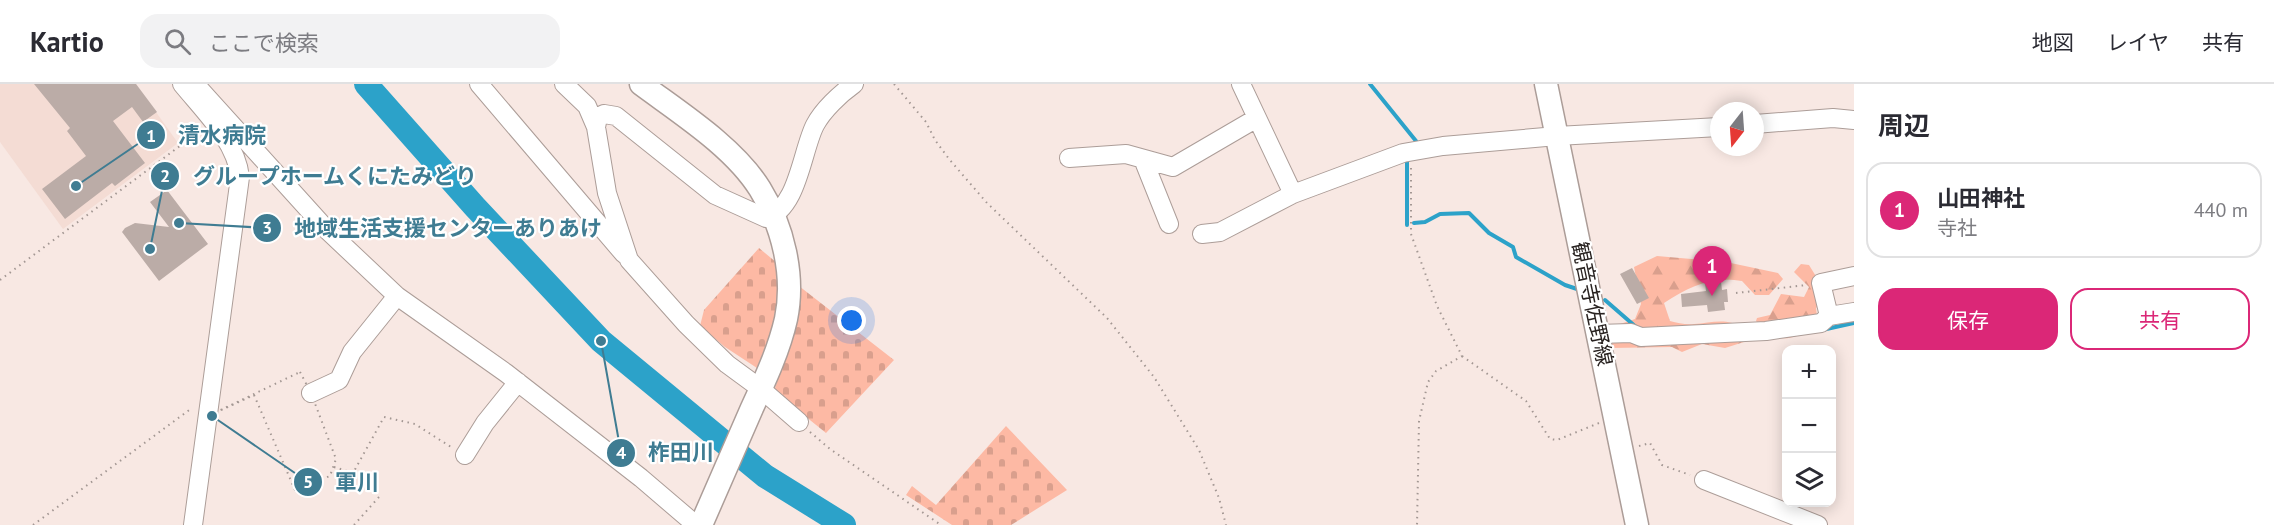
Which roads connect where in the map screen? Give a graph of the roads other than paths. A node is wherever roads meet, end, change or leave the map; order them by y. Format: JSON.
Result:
{"nodes":[{"id":1,"x":182,"y":84,"type":"edge"},
{"id":2,"x":195,"y":84,"type":"edge"},
{"id":3,"x":479,"y":84,"type":"edge"},
{"id":4,"x":564,"y":84,"type":"edge"},
{"id":5,"x":641,"y":84,"type":"edge"},
{"id":6,"x":854,"y":84,"type":"edge"},
{"id":7,"x":1240,"y":84,"type":"edge"},
{"id":8,"x":1546,"y":84,"type":"edge"},
{"id":9,"x":1257,"y":118,"type":"junction"},
{"id":10,"x":1854,"y":120,"type":"edge"},
{"id":11,"x":1764,"y":123,"type":"edge"},
{"id":12,"x":596,"y":128,"type":"junction"},
{"id":13,"x":1710,"y":128,"type":"edge"},
{"id":14,"x":1557,"y":136,"type":"junction"},
{"id":15,"x":1069,"y":158,"type":"dead end"},
{"id":16,"x":1143,"y":159,"type":"junction"},
{"id":17,"x":238,"y":166,"type":"junction"},
{"id":18,"x":290,"y":191,"type":"junction"},
{"id":19,"x":1293,"y":194,"type":"junction"},
{"id":20,"x":774,"y":216,"type":"junction"},
{"id":21,"x":1169,"y":224,"type":"dead end"},
{"id":22,"x":1202,"y":234,"type":"dead end"},
{"id":23,"x":629,"y":260,"type":"junction"},
{"id":24,"x":1854,"y":276,"type":"edge"},
{"id":25,"x":397,"y":296,"type":"junction"},
{"id":26,"x":1854,"y":312,"type":"edge"},
{"id":27,"x":1829,"y":316,"type":"junction"},
{"id":28,"x":1598,"y":334,"type":"junction"},
{"id":29,"x":518,"y":382,"type":"junction"},
{"id":30,"x":761,"y":389,"type":"junction"},
{"id":31,"x":311,"y":393,"type":"road end"},
{"id":32,"x":799,"y":422,"type":"road end"},
{"id":33,"x":465,"y":455,"type":"road end"},
{"id":34,"x":1704,"y":480,"type":"road end"},
{"id":35,"x":193,"y":525,"type":"edge"},
{"id":36,"x":696,"y":525,"type":"edge"},
{"id":37,"x":701,"y":525,"type":"edge"},
{"id":38,"x":1637,"y":525,"type":"edge"},
{"id":39,"x":1818,"y":525,"type":"edge"}],
"edges":[{"from":1,"to":17,"type":"street"},
{"from":2,"to":18,"type":"street"},
{"from":3,"to":23,"type":"street"},
{"from":4,"to":12,"type":"street"},
{"from":5,"to":20,"type":"main road"},
{"from":6,"to":20,"type":"street"},
{"from":7,"to":9,"type":"street"},
{"from":8,"to":14,"type":"main road","name":"観音寺佐野線"},
{"from":9,"to":16,"type":"street"},
{"from":9,"to":19,"type":"street"},
{"from":10,"to":11,"type":"street"},
{"from":12,"to":20,"type":"street"},
{"from":12,"to":23,"type":"street"},
{"from":13,"to":14,"type":"street"},
{"from":14,"to":19,"type":"street"},
{"from":14,"to":28,"type":"main road","name":"観音寺佐野線"},
{"from":15,"to":16,"type":"street"},
{"from":16,"to":21,"type":"street"},
{"from":17,"to":18,"type":"street"},
{"from":17,"to":35,"type":"street"},
{"from":18,"to":25,"type":"street"},
{"from":19,"to":22,"type":"street"},
{"from":20,"to":30,"type":"main road"},
{"from":23,"to":30,"type":"street"},
{"from":24,"to":27,"type":"street"},
{"from":25,"to":29,"type":"street"},
{"from":25,"to":31,"type":"street"},
{"from":26,"to":27,"type":"street"},
{"from":27,"to":28,"type":"street"},
{"from":28,"to":38,"type":"main road","name":"観音寺佐野線"},
{"from":29,"to":33,"type":"street"},
{"from":29,"to":36,"type":"street"},
{"from":30,"to":32,"type":"street"},
{"from":30,"to":37,"type":"main road"},
{"from":34,"to":39,"type":"street"}]}
